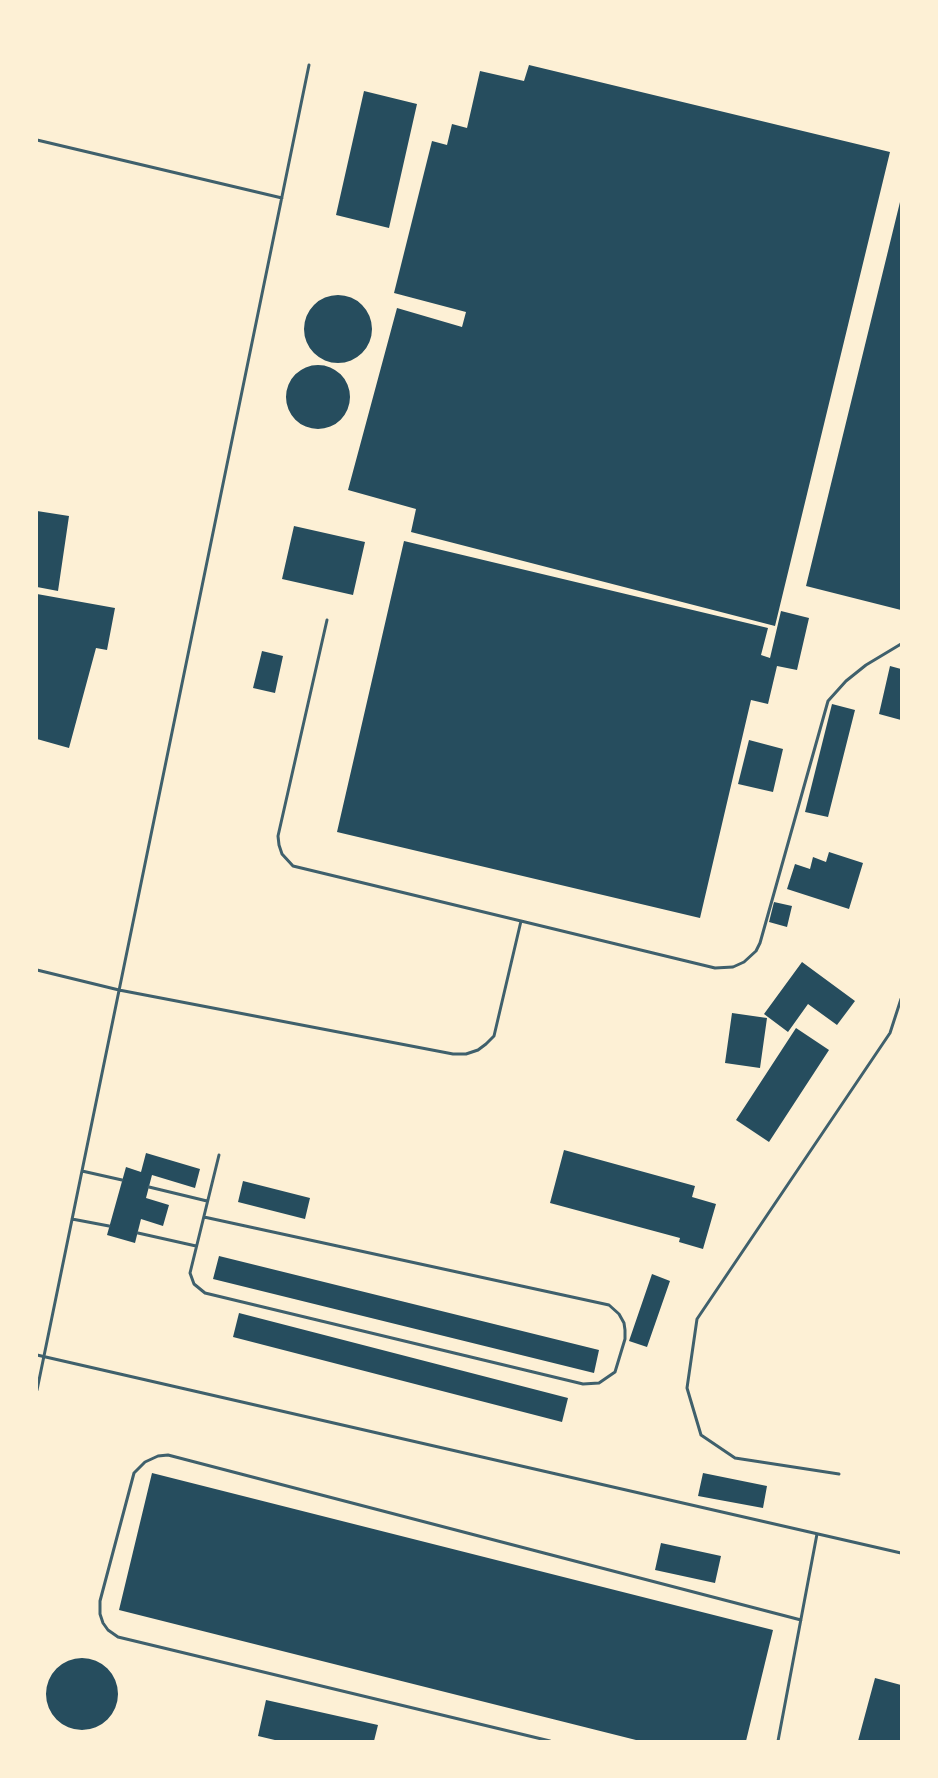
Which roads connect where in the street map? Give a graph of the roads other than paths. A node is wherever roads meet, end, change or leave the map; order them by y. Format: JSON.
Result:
{"nodes":[{"id":1,"x":309,"y":65,"type":"dead end"},
{"id":2,"x":37,"y":140,"type":"edge"},
{"id":3,"x":282,"y":198,"type":"junction"},
{"id":4,"x":326,"y":620,"type":"dead end"},
{"id":5,"x":901,"y":644,"type":"edge"},
{"id":6,"x":521,"y":921,"type":"junction"},
{"id":7,"x":37,"y":970,"type":"edge"},
{"id":8,"x":119,"y":990,"type":"junction"},
{"id":9,"x":901,"y":999,"type":"edge"},
{"id":10,"x":219,"y":1155,"type":"dead end"},
{"id":11,"x":82,"y":1171,"type":"junction"},
{"id":12,"x":122,"y":1180,"type":"dead end"},
{"id":13,"x":149,"y":1187,"type":"dead end"},
{"id":14,"x":207,"y":1201,"type":"junction"},
{"id":15,"x":204,"y":1217,"type":"junction"},
{"id":16,"x":72,"y":1218,"type":"junction"},
{"id":17,"x":109,"y":1226,"type":"dead end"},
{"id":18,"x":138,"y":1233,"type":"dead end"},
{"id":19,"x":196,"y":1246,"type":"junction"},
{"id":20,"x":37,"y":1355,"type":"edge"},
{"id":21,"x":44,"y":1356,"type":"junction"},
{"id":22,"x":37,"y":1390,"type":"edge"},
{"id":23,"x":839,"y":1474,"type":"dead end"},
{"id":24,"x":817,"y":1534,"type":"junction"},
{"id":25,"x":901,"y":1553,"type":"edge"},
{"id":26,"x":801,"y":1620,"type":"junction"},
{"id":27,"x":550,"y":1741,"type":"edge"},
{"id":28,"x":778,"y":1741,"type":"edge"}],
"edges":[{"from":1,"to":3,"type":"lane"},
{"from":2,"to":3,"type":"lane"},
{"from":3,"to":8,"type":"lane"},
{"from":4,"to":6,"type":"lane"},
{"from":5,"to":6,"type":"lane"},
{"from":6,"to":8,"type":"lane"},
{"from":7,"to":8,"type":"lane"},
{"from":8,"to":11,"type":"lane"},
{"from":9,"to":23,"type":"lane"},
{"from":10,"to":14,"type":"lane"},
{"from":11,"to":12,"type":"lane"},
{"from":11,"to":16,"type":"lane"},
{"from":13,"to":14,"type":"lane"},
{"from":14,"to":15,"type":"lane"},
{"from":15,"to":19,"type":"lane"},
{"from":15,"to":19,"type":"lane"},
{"from":16,"to":17,"type":"lane"},
{"from":16,"to":21,"type":"lane"},
{"from":18,"to":19,"type":"lane"},
{"from":20,"to":21,"type":"lane"},
{"from":21,"to":22,"type":"lane"},
{"from":21,"to":24,"type":"lane"},
{"from":24,"to":25,"type":"lane"},
{"from":24,"to":26,"type":"lane"},
{"from":26,"to":27,"type":"lane"},
{"from":26,"to":28,"type":"lane"}]}
